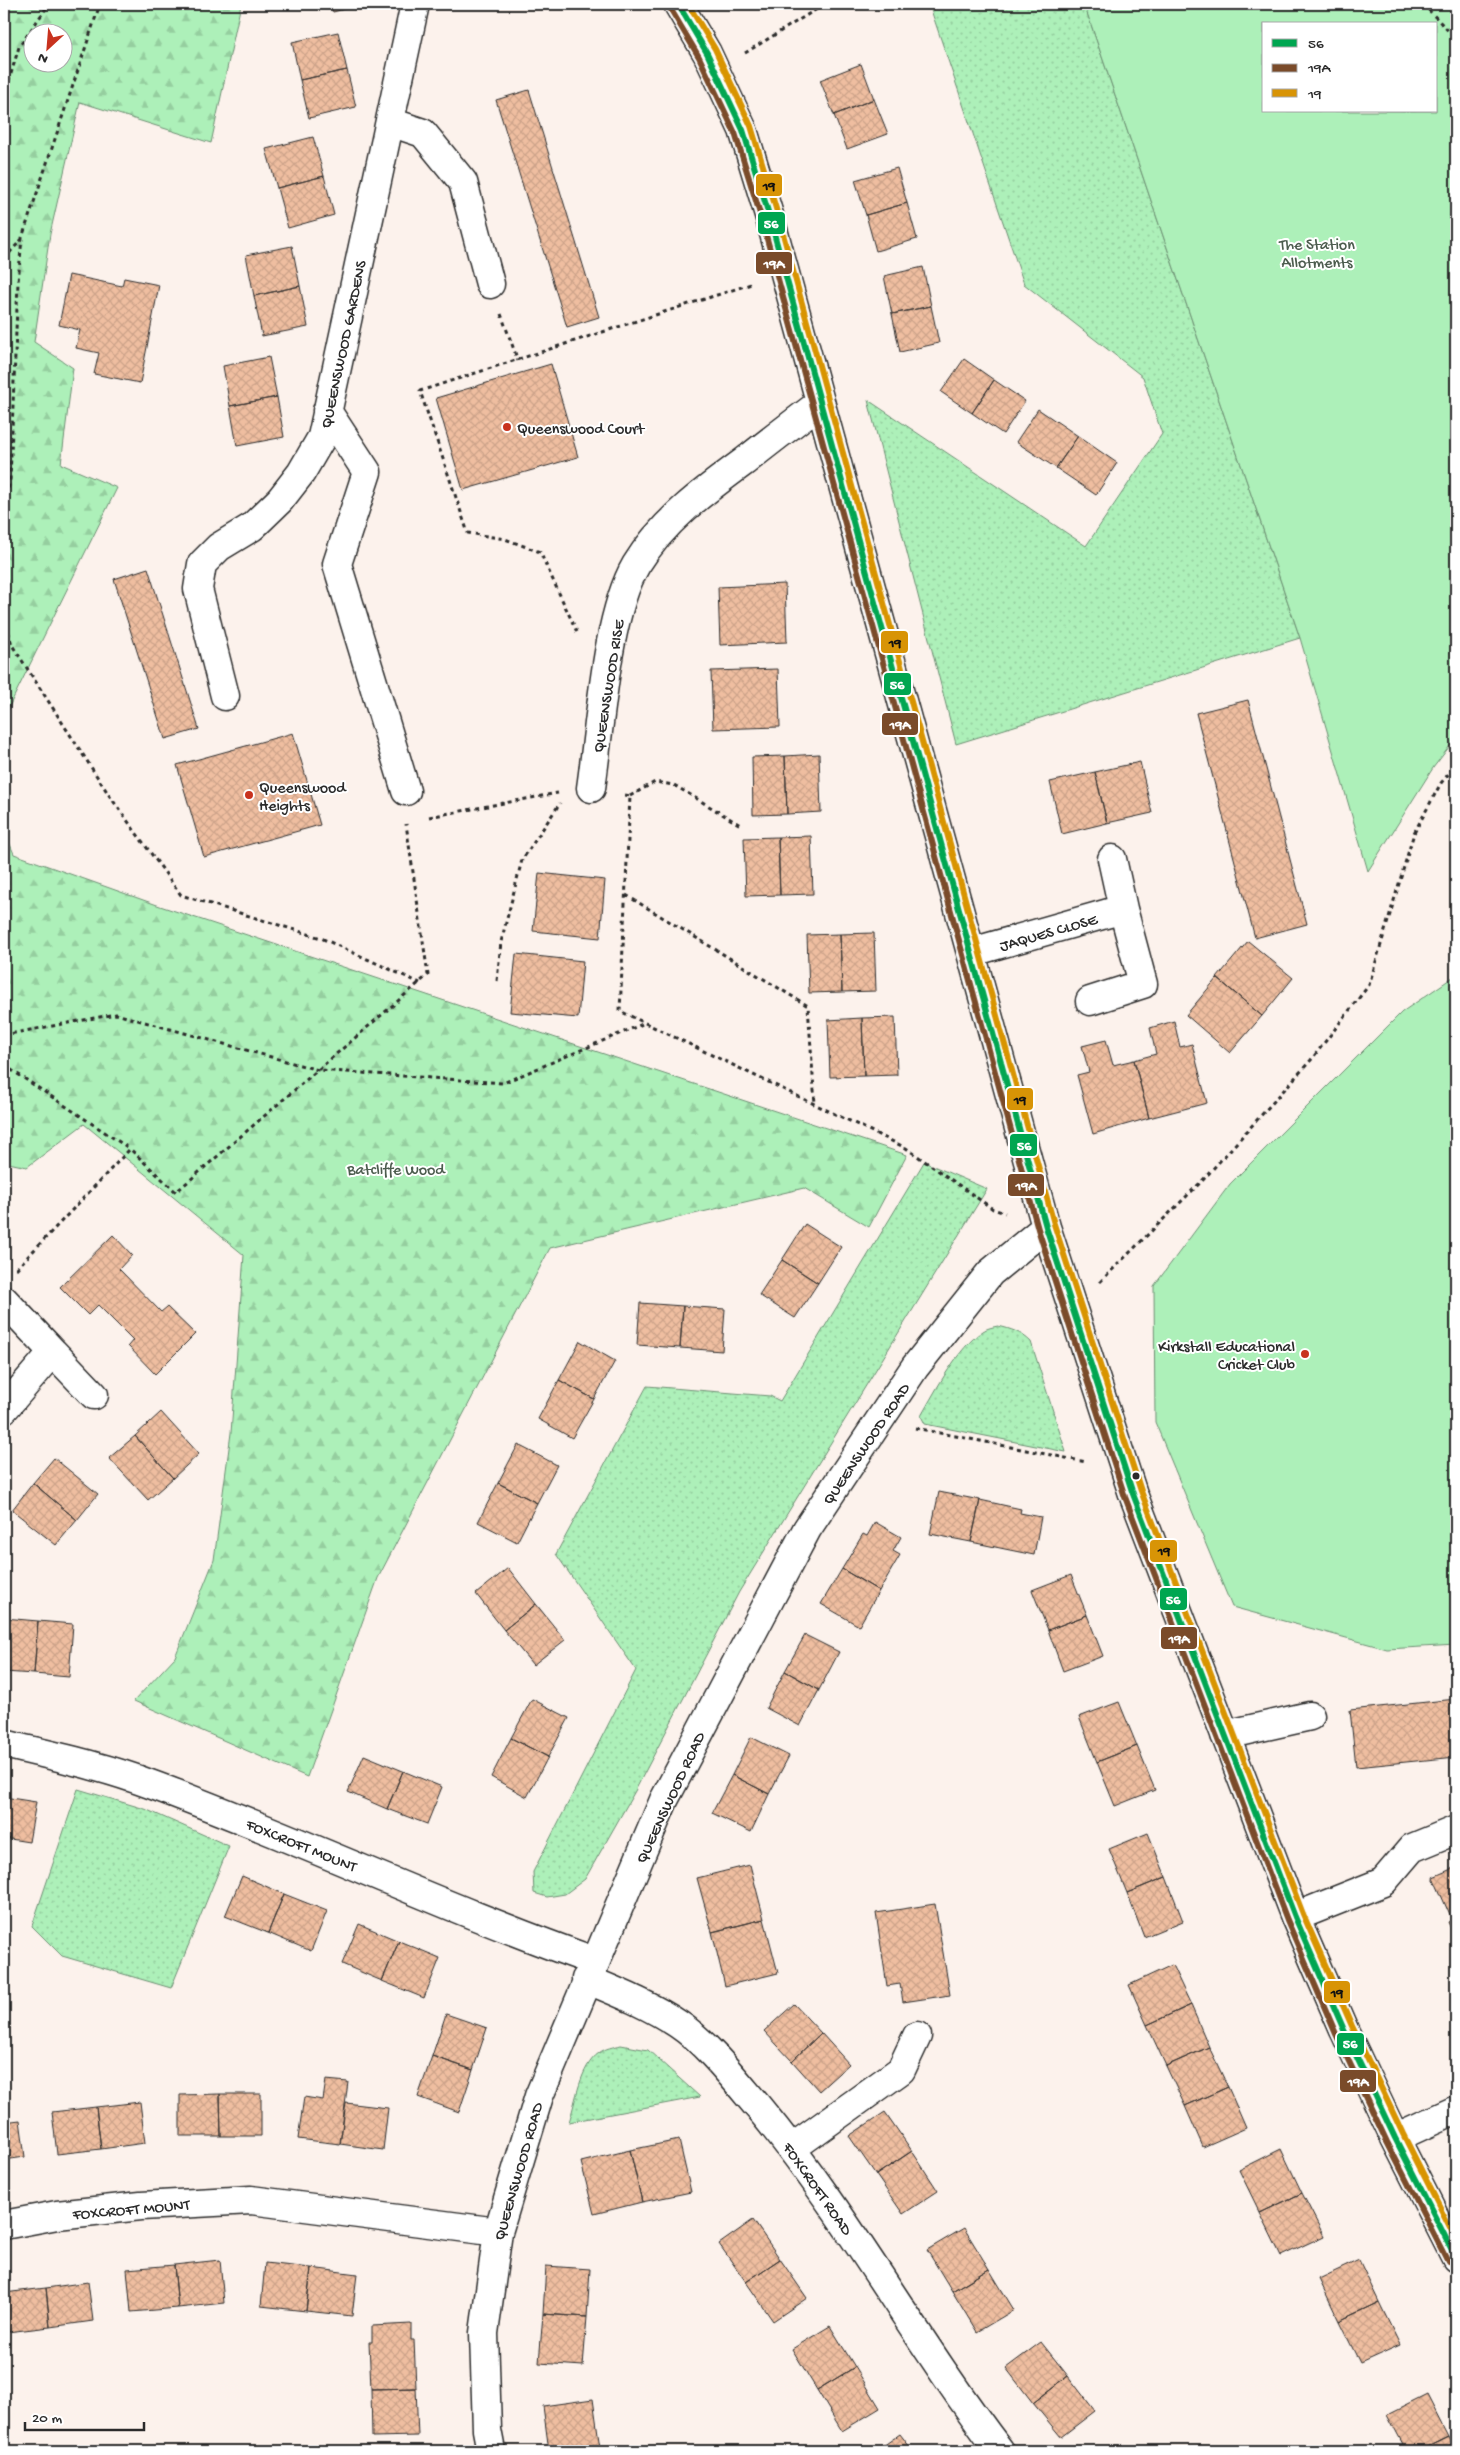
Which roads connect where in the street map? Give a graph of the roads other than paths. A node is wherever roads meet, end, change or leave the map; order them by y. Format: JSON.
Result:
{"nodes":[{"id":1,"x":415,"y":4,"type":"edge"},
{"id":2,"x":678,"y":4,"type":"edge"},
{"id":3,"x":390,"y":122,"type":"junction"},
{"id":4,"x":490,"y":284,"type":"road end"},
{"id":5,"x":820,"y":403,"type":"junction"},
{"id":6,"x":327,"y":410,"type":"junction"},
{"id":7,"x":225,"y":696,"type":"dead end"},
{"id":8,"x":580,"y":790,"type":"road end"},
{"id":9,"x":406,"y":791,"type":"dead end"},
{"id":10,"x":1112,"y":859,"type":"dead end"},
{"id":11,"x":1123,"y":909,"type":"junction"},
{"id":12,"x":972,"y":952,"type":"junction"},
{"id":13,"x":1090,"y":1001,"type":"dead end"},
{"id":14,"x":1046,"y":1226,"type":"junction"},
{"id":15,"x":7,"y":1288,"type":"edge"},
{"id":16,"x":53,"y":1352,"type":"junction"},
{"id":17,"x":94,"y":1395,"type":"dead end"},
{"id":18,"x":4,"y":1409,"type":"edge"},
{"id":19,"x":1310,"y":1716,"type":"dead end"},
{"id":20,"x":1225,"y":1735,"type":"junction"},
{"id":21,"x":4,"y":1744,"type":"edge"},
{"id":22,"x":1456,"y":1830,"type":"edge"},
{"id":23,"x":1295,"y":1917,"type":"junction"},
{"id":24,"x":590,"y":1970,"type":"junction"},
{"id":25,"x":917,"y":2036,"type":"dead end"},
{"id":26,"x":1456,"y":2110,"type":"edge"},
{"id":27,"x":1395,"y":2138,"type":"junction"},
{"id":28,"x":792,"y":2148,"type":"junction"},
{"id":29,"x":4,"y":2225,"type":"edge"},
{"id":30,"x":498,"y":2232,"type":"junction"},
{"id":31,"x":1456,"y":2258,"type":"edge"},
{"id":32,"x":491,"y":2451,"type":"edge"},
{"id":33,"x":1000,"y":2451,"type":"edge"}],
"edges":[{"from":1,"to":3,"type":"street","name":"QUEENSWOOD GARDENS"},
{"from":2,"to":5,"type":"street"},
{"from":3,"to":4,"type":"street"},
{"from":3,"to":6,"type":"street","name":"QUEENSWOOD GARDENS"},
{"from":5,"to":8,"type":"street","name":"QUEENSWOOD RISE"},
{"from":5,"to":12,"type":"street"},
{"from":6,"to":7,"type":"street","name":"QUEENSWOOD GARDENS"},
{"from":6,"to":9,"type":"street"},
{"from":10,"to":11,"type":"street"},
{"from":11,"to":12,"type":"street","name":"JAQUES CLOSE"},
{"from":11,"to":13,"type":"street"},
{"from":12,"to":14,"type":"street"},
{"from":14,"to":20,"type":"street"},
{"from":14,"to":24,"type":"street","name":"QUEENSWOOD ROAD"},
{"from":15,"to":16,"type":"street"},
{"from":16,"to":17,"type":"street"},
{"from":16,"to":18,"type":"street"},
{"from":19,"to":20,"type":"street"},
{"from":20,"to":23,"type":"street"},
{"from":21,"to":24,"type":"street","name":"FOXCROFT MOUNT"},
{"from":22,"to":23,"type":"street"},
{"from":23,"to":27,"type":"street"},
{"from":24,"to":28,"type":"street","name":"FOXCROFT ROAD"},
{"from":24,"to":30,"type":"street","name":"QUEENSWOOD ROAD"},
{"from":25,"to":28,"type":"street"},
{"from":26,"to":27,"type":"street"},
{"from":27,"to":31,"type":"street"},
{"from":28,"to":33,"type":"street","name":"FOXCROFT ROAD"},
{"from":29,"to":30,"type":"street","name":"FOXCROFT MOUNT"},
{"from":30,"to":32,"type":"street","name":"QUEENSWOOD ROAD"}]}
